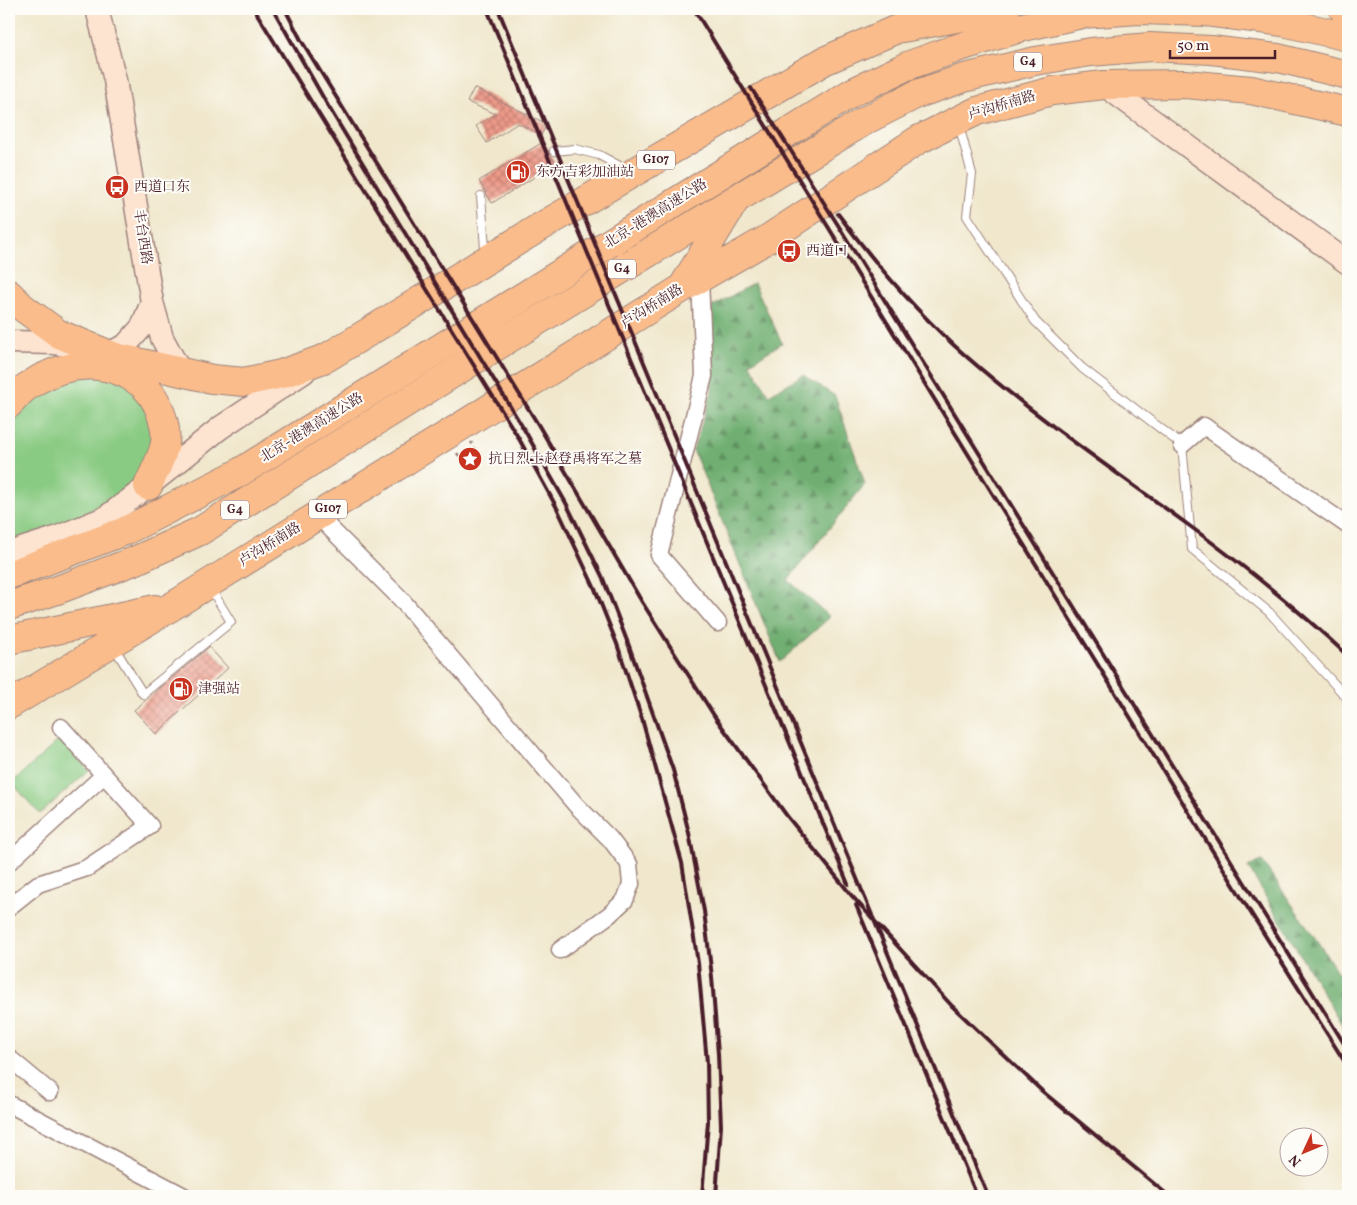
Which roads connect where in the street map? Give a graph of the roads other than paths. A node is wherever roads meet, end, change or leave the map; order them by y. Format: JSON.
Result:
{"nodes":[{"id":1,"x":97,"y":9,"type":"edge"},
{"id":2,"x":1343,"y":9,"type":"edge"},
{"id":3,"x":1348,"y":10,"type":"edge"},
{"id":4,"x":951,"y":14,"type":"edge"},
{"id":5,"x":1015,"y":18,"type":"edge"},
{"id":6,"x":897,"y":29,"type":"junction"},
{"id":7,"x":1348,"y":37,"type":"edge"},
{"id":8,"x":1348,"y":75,"type":"edge"},
{"id":9,"x":1104,"y":85,"type":"junction"},
{"id":10,"x":1348,"y":112,"type":"edge"},
{"id":11,"x":957,"y":120,"type":"junction"},
{"id":12,"x":554,"y":151,"type":"dead end"},
{"id":13,"x":633,"y":174,"type":"junction"},
{"id":14,"x":481,"y":196,"type":"dead end"},
{"id":15,"x":736,"y":199,"type":"junction"},
{"id":16,"x":489,"y":258,"type":"junction"},
{"id":17,"x":1348,"y":263,"type":"edge"},
{"id":18,"x":691,"y":283,"type":"junction"},
{"id":19,"x":9,"y":294,"type":"edge"},
{"id":20,"x":152,"y":302,"type":"junction"},
{"id":21,"x":9,"y":342,"type":"edge"},
{"id":22,"x":107,"y":354,"type":"junction"},
{"id":23,"x":326,"y":358,"type":"junction"},
{"id":24,"x":181,"y":373,"type":"junction"},
{"id":25,"x":9,"y":404,"type":"edge"},
{"id":26,"x":1182,"y":445,"type":"junction"},
{"id":27,"x":148,"y":486,"type":"junction"},
{"id":28,"x":318,"y":516,"type":"junction"},
{"id":29,"x":1348,"y":522,"type":"edge"},
{"id":30,"x":9,"y":553,"type":"edge"},
{"id":31,"x":9,"y":575,"type":"edge"},
{"id":32,"x":208,"y":584,"type":"junction"},
{"id":33,"x":176,"y":604,"type":"junction"},
{"id":34,"x":9,"y":606,"type":"edge"},
{"id":35,"x":718,"y":623,"type":"dead end"},
{"id":36,"x":9,"y":640,"type":"edge"},
{"id":37,"x":111,"y":643,"type":"junction"},
{"id":38,"x":1348,"y":699,"type":"edge"},
{"id":39,"x":9,"y":705,"type":"edge"},
{"id":40,"x":61,"y":727,"type":"dead end"},
{"id":41,"x":104,"y":775,"type":"junction"},
{"id":42,"x":9,"y":862,"type":"edge"},
{"id":43,"x":9,"y":907,"type":"edge"},
{"id":44,"x":560,"y":950,"type":"dead end"},
{"id":45,"x":9,"y":1058,"type":"edge"},
{"id":46,"x":50,"y":1092,"type":"dead end"},
{"id":47,"x":9,"y":1104,"type":"edge"},
{"id":48,"x":184,"y":1196,"type":"edge"}],
"edges":[{"from":1,"to":20,"type":"street","name":"丰台西路"},
{"from":2,"to":3,"type":"highway"},
{"from":4,"to":5,"type":"highway","number":"G107"},
{"from":4,"to":6,"type":"highway","number":"G107"},
{"from":5,"to":6,"type":"highway"},
{"from":5,"to":7,"type":"highway","name":"北京-港澳高速公路","number":"G4"},
{"from":5,"to":31,"type":"highway","name":"北京-港澳高速公路","number":"G4"},
{"from":6,"to":13,"type":"highway","number":"G107"},
{"from":8,"to":15,"type":"highway","name":"北京-港澳高速公路","number":"G4"},
{"from":9,"to":10,"type":"highway","name":"卢沟桥南路","number":"G107"},
{"from":9,"to":11,"type":"highway","name":"卢沟桥南路","number":"G107"},
{"from":9,"to":17,"type":"street"},
{"from":11,"to":18,"type":"highway","name":"卢沟桥南路","number":"G107"},
{"from":11,"to":26,"type":"lane"},
{"from":12,"to":13,"type":"lane"},
{"from":13,"to":16,"type":"highway","number":"G107"},
{"from":14,"to":16,"type":"lane"},
{"from":15,"to":18,"type":"highway"},
{"from":15,"to":34,"type":"highway","name":"北京-港澳高速公路","number":"G4"},
{"from":16,"to":23,"type":"highway","number":"G107"},
{"from":18,"to":28,"type":"highway","name":"卢沟桥南路","number":"G107"},
{"from":18,"to":35,"type":"street"},
{"from":19,"to":22,"type":"highway","number":"G107"},
{"from":20,"to":22,"type":"street"},
{"from":20,"to":24,"type":"street","name":"丰台西路"},
{"from":21,"to":22,"type":"street"},
{"from":22,"to":24,"type":"highway","number":"G107"},
{"from":23,"to":24,"type":"highway","number":"G107"},
{"from":23,"to":27,"type":"street"},
{"from":25,"to":27,"type":"highway"},
{"from":26,"to":29,"type":"street"},
{"from":26,"to":38,"type":"lane"},
{"from":27,"to":30,"type":"street"},
{"from":28,"to":32,"type":"highway","name":"卢沟桥南路","number":"G107"},
{"from":28,"to":44,"type":"street"},
{"from":32,"to":33,"type":"highway","name":"卢沟桥南路","number":"G107"},
{"from":32,"to":37,"type":"lane"},
{"from":33,"to":36,"type":"highway"},
{"from":33,"to":37,"type":"highway","name":"卢沟桥南路","number":"G107"},
{"from":37,"to":39,"type":"highway","name":"卢沟桥南路","number":"G107"},
{"from":40,"to":41,"type":"street"},
{"from":41,"to":42,"type":"street"},
{"from":41,"to":43,"type":"street"},
{"from":45,"to":46,"type":"street"},
{"from":47,"to":48,"type":"street"}]}
